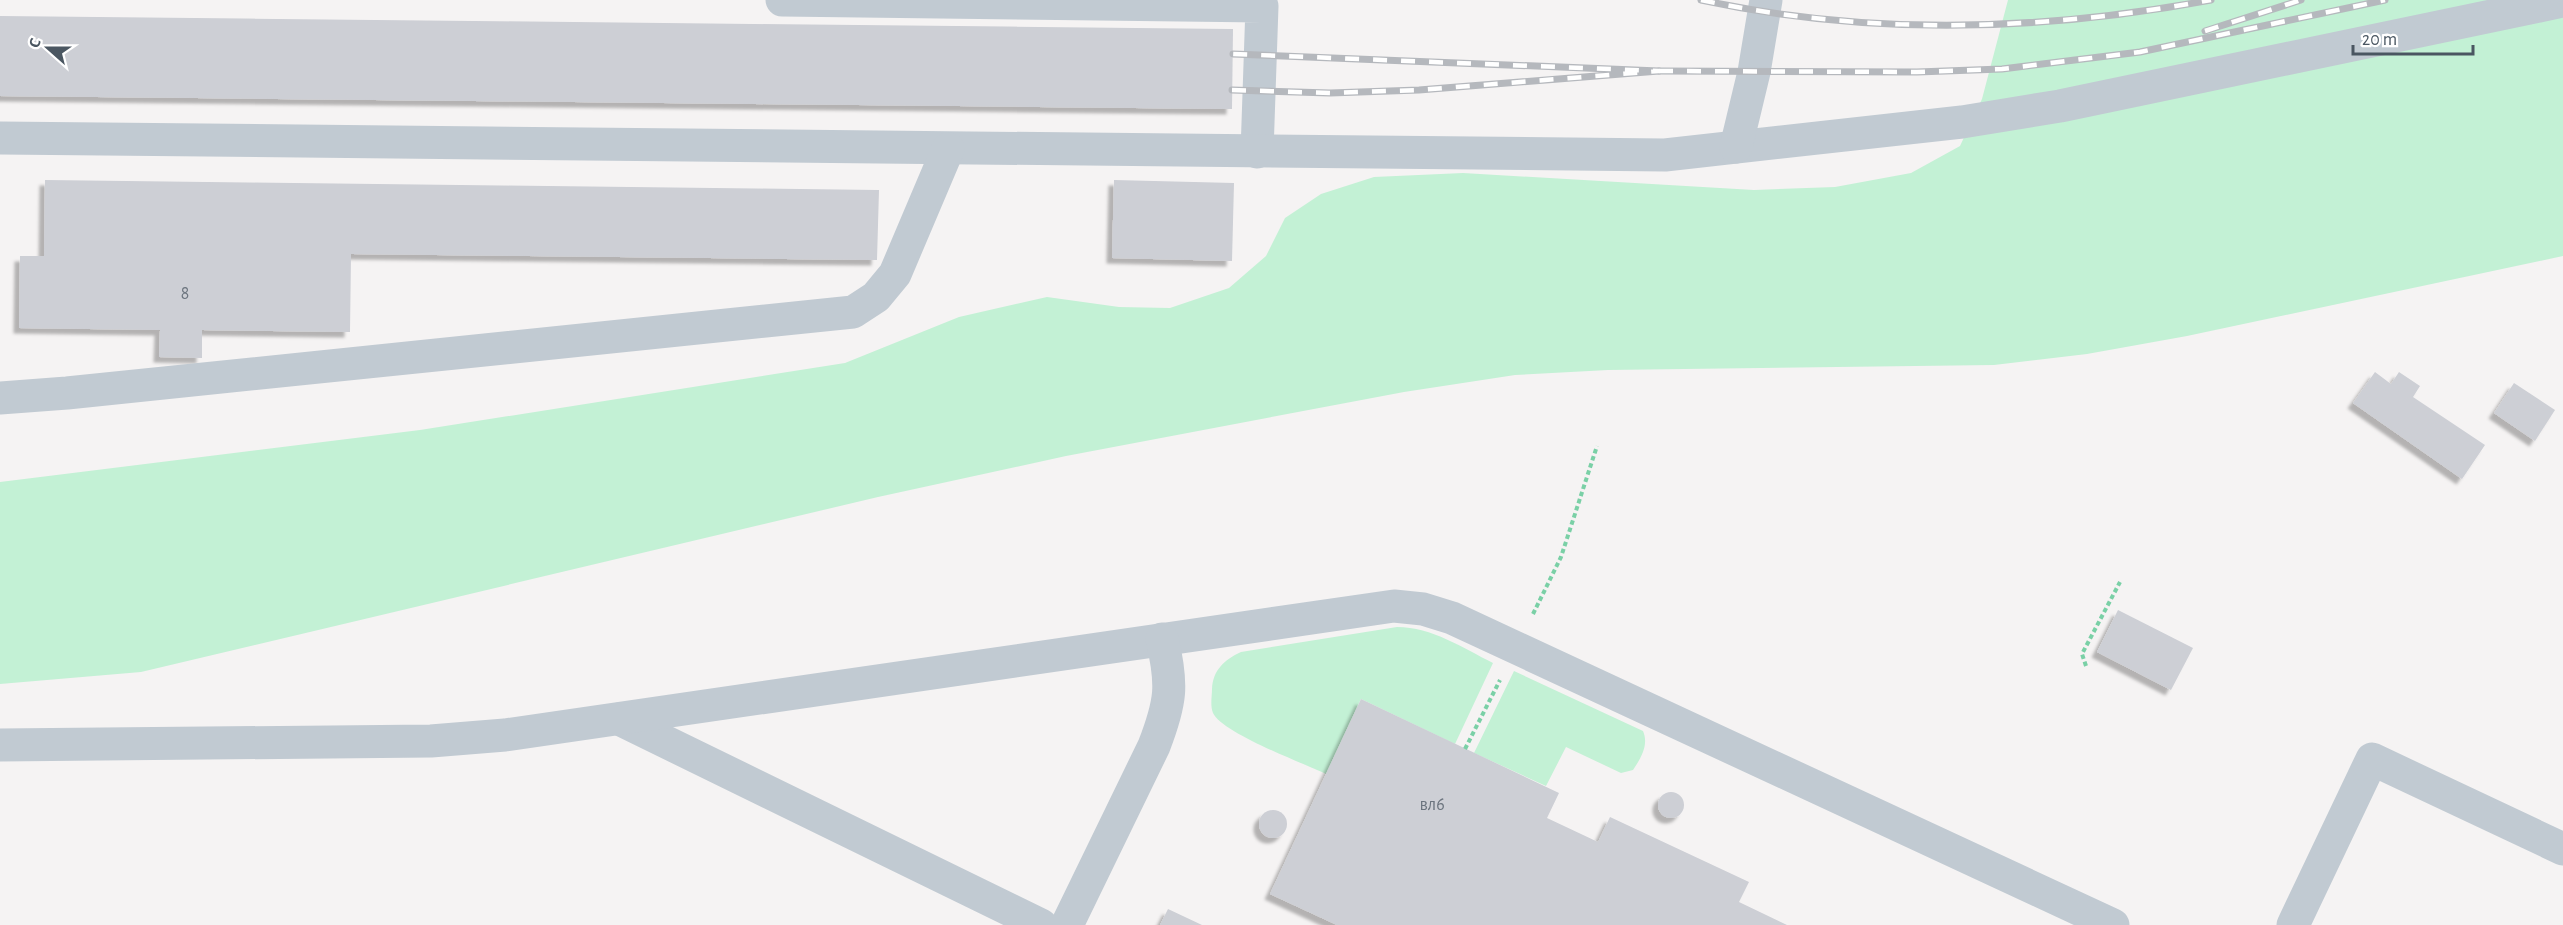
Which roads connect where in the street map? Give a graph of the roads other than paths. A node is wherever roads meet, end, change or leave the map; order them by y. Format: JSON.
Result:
{"nodes":[{"id":1,"x":782,"y":0,"type":"edge"},
{"id":2,"x":1766,"y":0,"type":"edge"},
{"id":3,"x":2563,"y":2,"type":"edge"},
{"id":4,"x":0,"y":138,"type":"edge"},
{"id":5,"x":1736,"y":147,"type":"junction"},
{"id":6,"x":948,"y":148,"type":"junction"},
{"id":7,"x":1257,"y":152,"type":"junction"},
{"id":8,"x":0,"y":398,"type":"edge"},
{"id":9,"x":1162,"y":639,"type":"junction"},
{"id":10,"x":619,"y":718,"type":"junction"},
{"id":11,"x":0,"y":745,"type":"edge"},
{"id":12,"x":2563,"y":849,"type":"edge"},
{"id":13,"x":991,"y":914,"type":"edge"},
{"id":14,"x":1041,"y":925,"type":"edge"},
{"id":15,"x":1067,"y":925,"type":"edge"},
{"id":16,"x":2113,"y":925,"type":"edge"},
{"id":17,"x":2293,"y":925,"type":"edge"}],
"edges":[{"from":1,"to":7,"type":"lane"},
{"from":2,"to":5,"type":"lane"},
{"from":3,"to":5,"type":"lane"},
{"from":4,"to":6,"type":"lane"},
{"from":5,"to":7,"type":"lane"},
{"from":6,"to":7,"type":"lane"},
{"from":6,"to":8,"type":"lane"},
{"from":9,"to":10,"type":"lane"},
{"from":9,"to":15,"type":"lane"},
{"from":9,"to":16,"type":"lane"},
{"from":10,"to":11,"type":"lane"},
{"from":10,"to":13,"type":"lane"},
{"from":12,"to":17,"type":"lane"},
{"from":13,"to":14,"type":"lane"}]}
